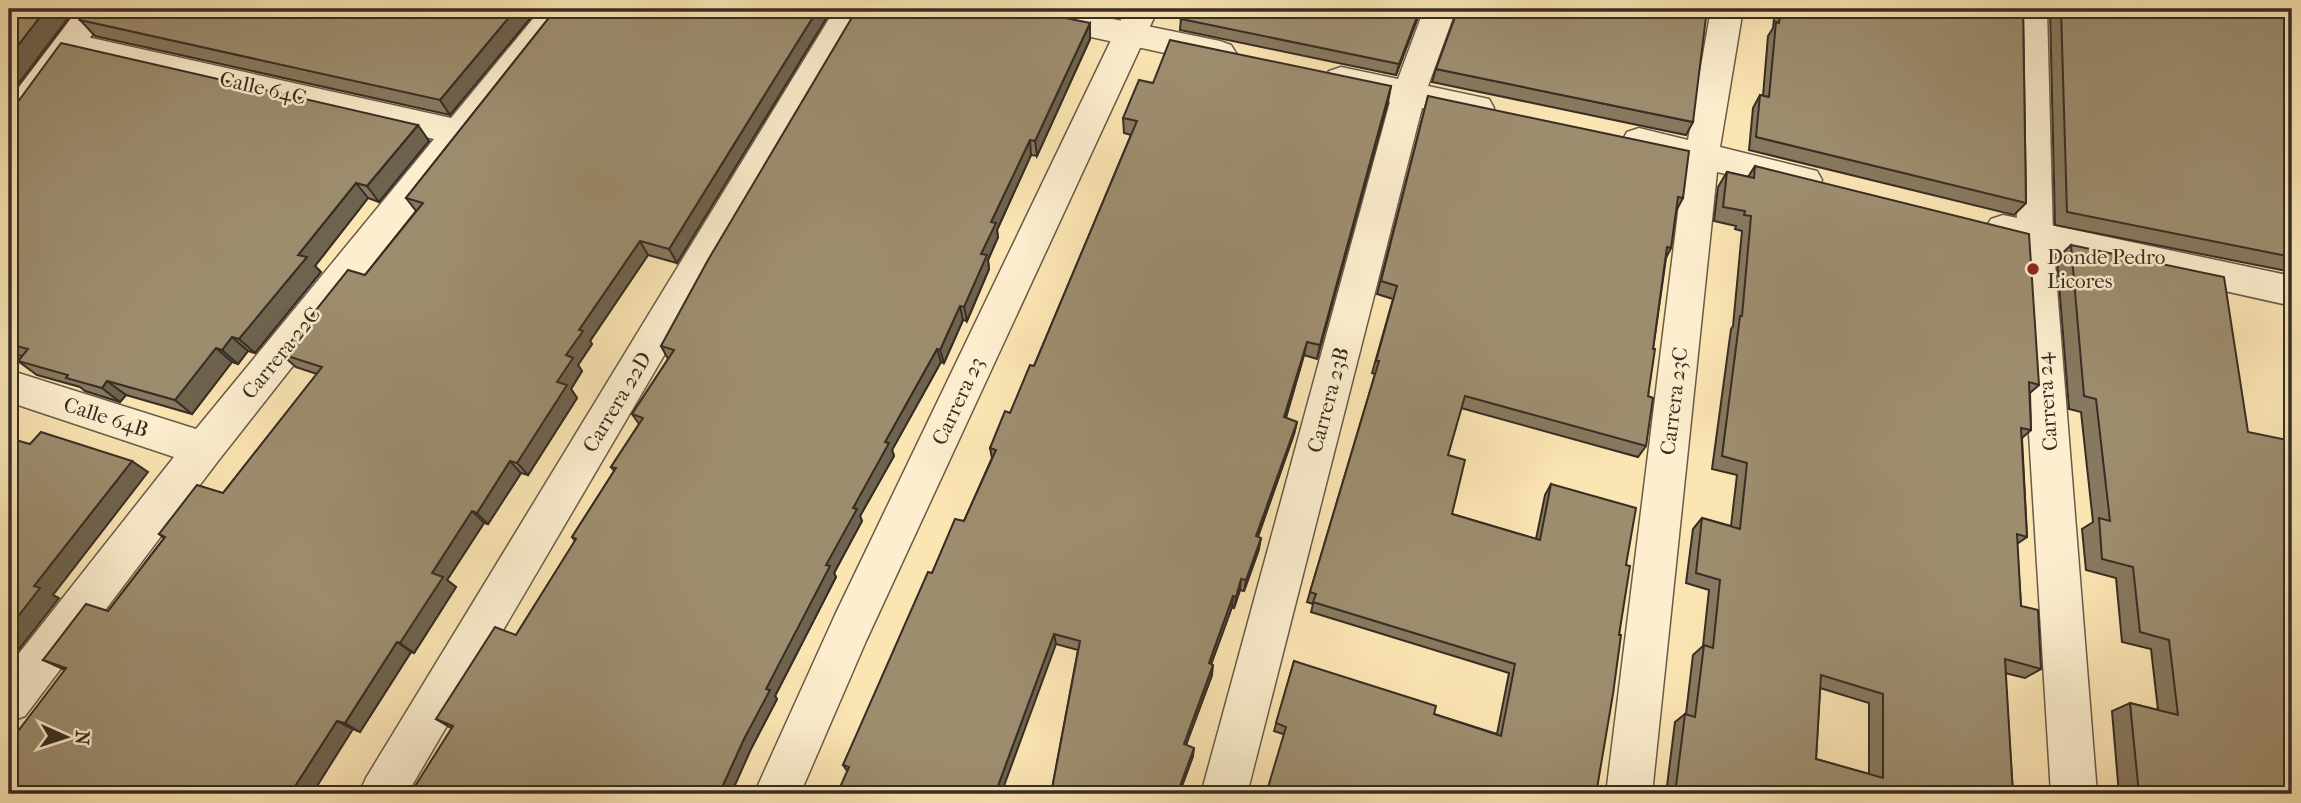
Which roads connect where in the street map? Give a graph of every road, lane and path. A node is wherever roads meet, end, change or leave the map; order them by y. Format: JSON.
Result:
{"nodes":[{"id":1,"x":95,"y":9,"type":"edge"},
{"id":2,"x":558,"y":9,"type":"edge"},
{"id":3,"x":852,"y":9,"type":"edge"},
{"id":4,"x":1013,"y":9,"type":"edge"},
{"id":5,"x":1440,"y":9,"type":"edge"},
{"id":6,"x":1727,"y":9,"type":"edge"},
{"id":7,"x":2031,"y":9,"type":"edge"},
{"id":8,"x":1136,"y":21,"type":"edge"},
{"id":9,"x":69,"y":44,"type":"junction"},
{"id":10,"x":1250,"y":59,"type":"edge"},
{"id":11,"x":1316,"y":74,"type":"edge"},
{"id":12,"x":1409,"y":94,"type":"junction"},
{"id":13,"x":1502,"y":113,"type":"edge"},
{"id":14,"x":9,"y":124,"type":"edge"},
{"id":15,"x":457,"y":132,"type":"junction"},
{"id":16,"x":1609,"y":135,"type":"edge"},
{"id":17,"x":1702,"y":154,"type":"junction"},
{"id":18,"x":1835,"y":187,"type":"edge"},
{"id":19,"x":1969,"y":220,"type":"edge"},
{"id":20,"x":2035,"y":237,"type":"junction"},
{"id":21,"x":2292,"y":291,"type":"edge"},
{"id":22,"x":9,"y":386,"type":"edge"},
{"id":23,"x":204,"y":449,"type":"junction"},
{"id":24,"x":9,"y":701,"type":"edge"},
{"id":25,"x":382,"y":794,"type":"edge"},
{"id":26,"x":777,"y":794,"type":"edge"},
{"id":27,"x":1224,"y":794,"type":"edge"},
{"id":28,"x":1629,"y":794,"type":"edge"},
{"id":29,"x":2074,"y":794,"type":"edge"}],
"edges":[{"from":1,"to":9,"type":"street"},
{"from":2,"to":15,"type":"street","name":"Carrera 22C"},
{"from":3,"to":25,"type":"street","name":"Carrera 22D"},
{"from":4,"to":8,"type":"street"},
{"from":5,"to":12,"type":"street","name":"Carrera 23B"},
{"from":6,"to":17,"type":"street","name":"Carrera 23C"},
{"from":7,"to":20,"type":"street","name":"Carrera 24"},
{"from":8,"to":10,"type":"street"},
{"from":8,"to":26,"type":"street","name":"Carrera 23"},
{"from":9,"to":14,"type":"street"},
{"from":9,"to":15,"type":"street","name":"Calle 64C"},
{"from":11,"to":12,"type":"street"},
{"from":12,"to":13,"type":"street"},
{"from":12,"to":27,"type":"street","name":"Carrera 23B"},
{"from":15,"to":23,"type":"street","name":"Carrera 22C"},
{"from":16,"to":17,"type":"street"},
{"from":17,"to":18,"type":"street"},
{"from":17,"to":28,"type":"street","name":"Carrera 23C"},
{"from":19,"to":20,"type":"street"},
{"from":20,"to":21,"type":"street"},
{"from":20,"to":29,"type":"street","name":"Carrera 24"},
{"from":22,"to":23,"type":"street","name":"Calle 64B"},
{"from":23,"to":24,"type":"street","name":"Carrera 22C"}]}
